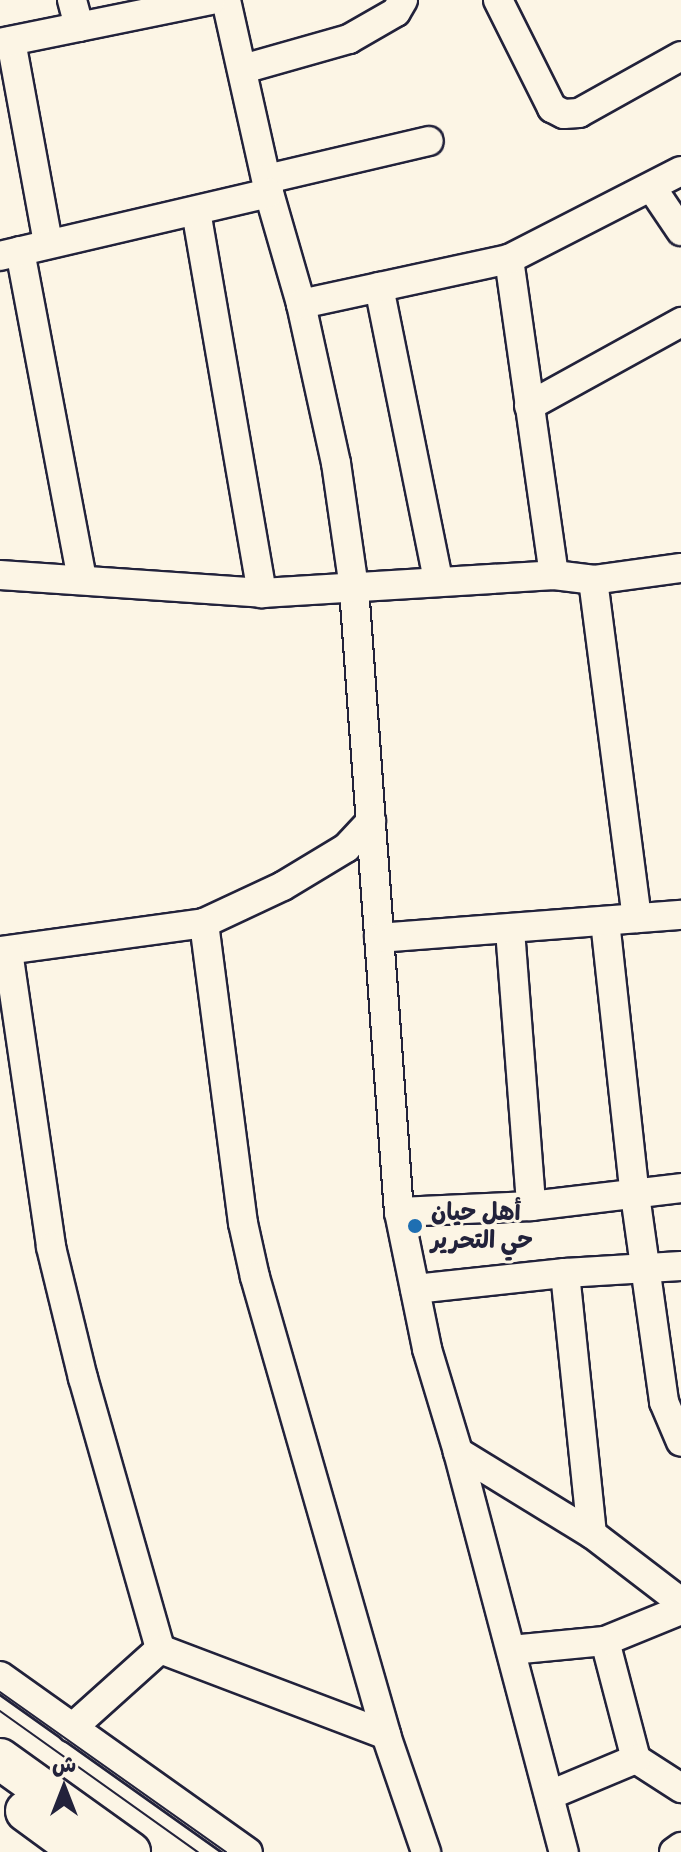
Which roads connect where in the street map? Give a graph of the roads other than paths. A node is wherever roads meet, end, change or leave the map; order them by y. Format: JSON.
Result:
{"nodes":[{"id":1,"x":211,"y":0,"type":"edge"},
{"id":2,"x":226,"y":0,"type":"edge"},
{"id":3,"x":403,"y":0,"type":"edge"},
{"id":4,"x":498,"y":0,"type":"edge"},
{"id":5,"x":75,"y":13,"type":"edge"},
{"id":6,"x":6,"y":42,"type":"edge"},
{"id":7,"x":681,"y":56,"type":"edge"},
{"id":8,"x":243,"y":69,"type":"junction"},
{"id":9,"x":429,"y":141,"type":"dead end"},
{"id":10,"x":681,"y":171,"type":"edge"},
{"id":11,"x":268,"y":186,"type":"junction"},
{"id":12,"x":652,"y":188,"type":"junction"},
{"id":13,"x":196,"y":211,"type":"junction"},
{"id":14,"x":681,"y":231,"type":"edge"},
{"id":15,"x":48,"y":243,"type":"junction"},
{"id":16,"x":10,"y":253,"type":"edge"},
{"id":17,"x":509,"y":259,"type":"junction"},
{"id":18,"x":379,"y":287,"type":"junction"},
{"id":19,"x":301,"y":304,"type":"junction"},
{"id":20,"x":681,"y":322,"type":"edge"},
{"id":21,"x":529,"y":406,"type":"junction"},
{"id":22,"x":681,"y":568,"type":"edge"},
{"id":23,"x":0,"y":575,"type":"edge"},
{"id":24,"x":554,"y":575,"type":"junction"},
{"id":25,"x":82,"y":578,"type":"junction"},
{"id":26,"x":438,"y":580,"type":"junction"},
{"id":27,"x":593,"y":580,"type":"junction"},
{"id":28,"x":354,"y":588,"type":"junction"},
{"id":29,"x":262,"y":593,"type":"junction"},
{"id":30,"x":371,"y":821,"type":"junction"},
{"id":31,"x":681,"y":915,"type":"edge"},
{"id":32,"x":637,"y":918,"type":"junction"},
{"id":33,"x":605,"y":921,"type":"junction"},
{"id":34,"x":204,"y":923,"type":"junction"},
{"id":35,"x":510,"y":930,"type":"junction"},
{"id":36,"x":379,"y":938,"type":"junction"},
{"id":37,"x":4,"y":951,"type":"edge"},
{"id":38,"x":681,"y":1188,"type":"edge"},
{"id":39,"x":635,"y":1195,"type":"junction"},
{"id":40,"x":531,"y":1206,"type":"junction"},
{"id":41,"x":399,"y":1212,"type":"junction"},
{"id":42,"x":681,"y":1266,"type":"edge"},
{"id":43,"x":646,"y":1271,"type":"junction"},
{"id":44,"x":565,"y":1273,"type":"junction"},
{"id":45,"x":415,"y":1289,"type":"junction"},
{"id":46,"x":681,"y":1442,"type":"edge"},
{"id":47,"x":458,"y":1452,"type":"junction"},
{"id":48,"x":592,"y":1534,"type":"junction"},
{"id":49,"x":679,"y":1598,"type":"edge"},
{"id":50,"x":605,"y":1641,"type":"junction"},
{"id":51,"x":160,"y":1649,"type":"junction"},
{"id":52,"x":511,"y":1650,"type":"junction"},
{"id":53,"x":0,"y":1676,"type":"edge"},
{"id":54,"x":72,"y":1728,"type":"junction"},
{"id":55,"x":386,"y":1735,"type":"junction"},
{"id":56,"x":0,"y":1759,"type":"edge"},
{"id":57,"x":636,"y":1759,"type":"junction"},
{"id":58,"x":681,"y":1788,"type":"edge"},
{"id":59,"x":0,"y":1792,"type":"edge"},
{"id":60,"x":550,"y":1795,"type":"junction"},
{"id":61,"x":681,"y":1847,"type":"edge"},
{"id":62,"x":82,"y":1852,"type":"edge"},
{"id":63,"x":130,"y":1852,"type":"edge"},
{"id":64,"x":248,"y":1852,"type":"edge"},
{"id":65,"x":426,"y":1852,"type":"edge"},
{"id":66,"x":564,"y":1852,"type":"edge"},
{"id":67,"x":674,"y":1852,"type":"edge"}],
"edges":[{"from":1,"to":5,"type":"street"},
{"from":2,"to":8,"type":"street"},
{"from":3,"to":8,"type":"street"},
{"from":4,"to":7,"type":"street"},
{"from":5,"to":6,"type":"street"},
{"from":6,"to":15,"type":"street"},
{"from":8,"to":11,"type":"street"},
{"from":9,"to":11,"type":"street"},
{"from":10,"to":12,"type":"street"},
{"from":11,"to":13,"type":"street"},
{"from":11,"to":19,"type":"street"},
{"from":12,"to":14,"type":"street"},
{"from":12,"to":17,"type":"street"},
{"from":13,"to":15,"type":"street"},
{"from":13,"to":29,"type":"street"},
{"from":15,"to":16,"type":"street"},
{"from":16,"to":25,"type":"street"},
{"from":17,"to":18,"type":"street"},
{"from":17,"to":21,"type":"street"},
{"from":18,"to":19,"type":"street"},
{"from":18,"to":26,"type":"street"},
{"from":19,"to":28,"type":"street"},
{"from":20,"to":21,"type":"street"},
{"from":21,"to":24,"type":"street"},
{"from":22,"to":27,"type":"street"},
{"from":23,"to":25,"type":"street"},
{"from":24,"to":26,"type":"street"},
{"from":24,"to":27,"type":"street"},
{"from":25,"to":29,"type":"street"},
{"from":26,"to":28,"type":"street"},
{"from":27,"to":32,"type":"street"},
{"from":28,"to":29,"type":"street"},
{"from":28,"to":30,"type":"street"},
{"from":30,"to":34,"type":"street"},
{"from":30,"to":36,"type":"street"},
{"from":31,"to":32,"type":"street"},
{"from":32,"to":33,"type":"street"},
{"from":33,"to":35,"type":"street"},
{"from":33,"to":39,"type":"street"},
{"from":34,"to":37,"type":"street"},
{"from":34,"to":55,"type":"street"},
{"from":35,"to":36,"type":"street"},
{"from":35,"to":40,"type":"street"},
{"from":36,"to":41,"type":"street"},
{"from":37,"to":51,"type":"street"},
{"from":38,"to":39,"type":"street"},
{"from":39,"to":40,"type":"street"},
{"from":39,"to":43,"type":"street"},
{"from":40,"to":41,"type":"street"},
{"from":41,"to":45,"type":"street"},
{"from":42,"to":43,"type":"street"},
{"from":43,"to":44,"type":"street"},
{"from":43,"to":46,"type":"street"},
{"from":44,"to":45,"type":"street"},
{"from":44,"to":48,"type":"street"},
{"from":45,"to":47,"type":"street"},
{"from":47,"to":48,"type":"street"},
{"from":47,"to":52,"type":"street"},
{"from":48,"to":49,"type":"street"},
{"from":49,"to":50,"type":"street"},
{"from":50,"to":52,"type":"street"},
{"from":50,"to":57,"type":"street"},
{"from":51,"to":54,"type":"street"},
{"from":51,"to":55,"type":"street"},
{"from":52,"to":60,"type":"street"},
{"from":53,"to":54,"type":"street"},
{"from":54,"to":64,"type":"street"},
{"from":55,"to":65,"type":"street"},
{"from":56,"to":63,"type":"main road"},
{"from":57,"to":58,"type":"street"},
{"from":57,"to":60,"type":"street"},
{"from":59,"to":62,"type":"main road"},
{"from":60,"to":66,"type":"street"},
{"from":61,"to":67,"type":"street"}]}
